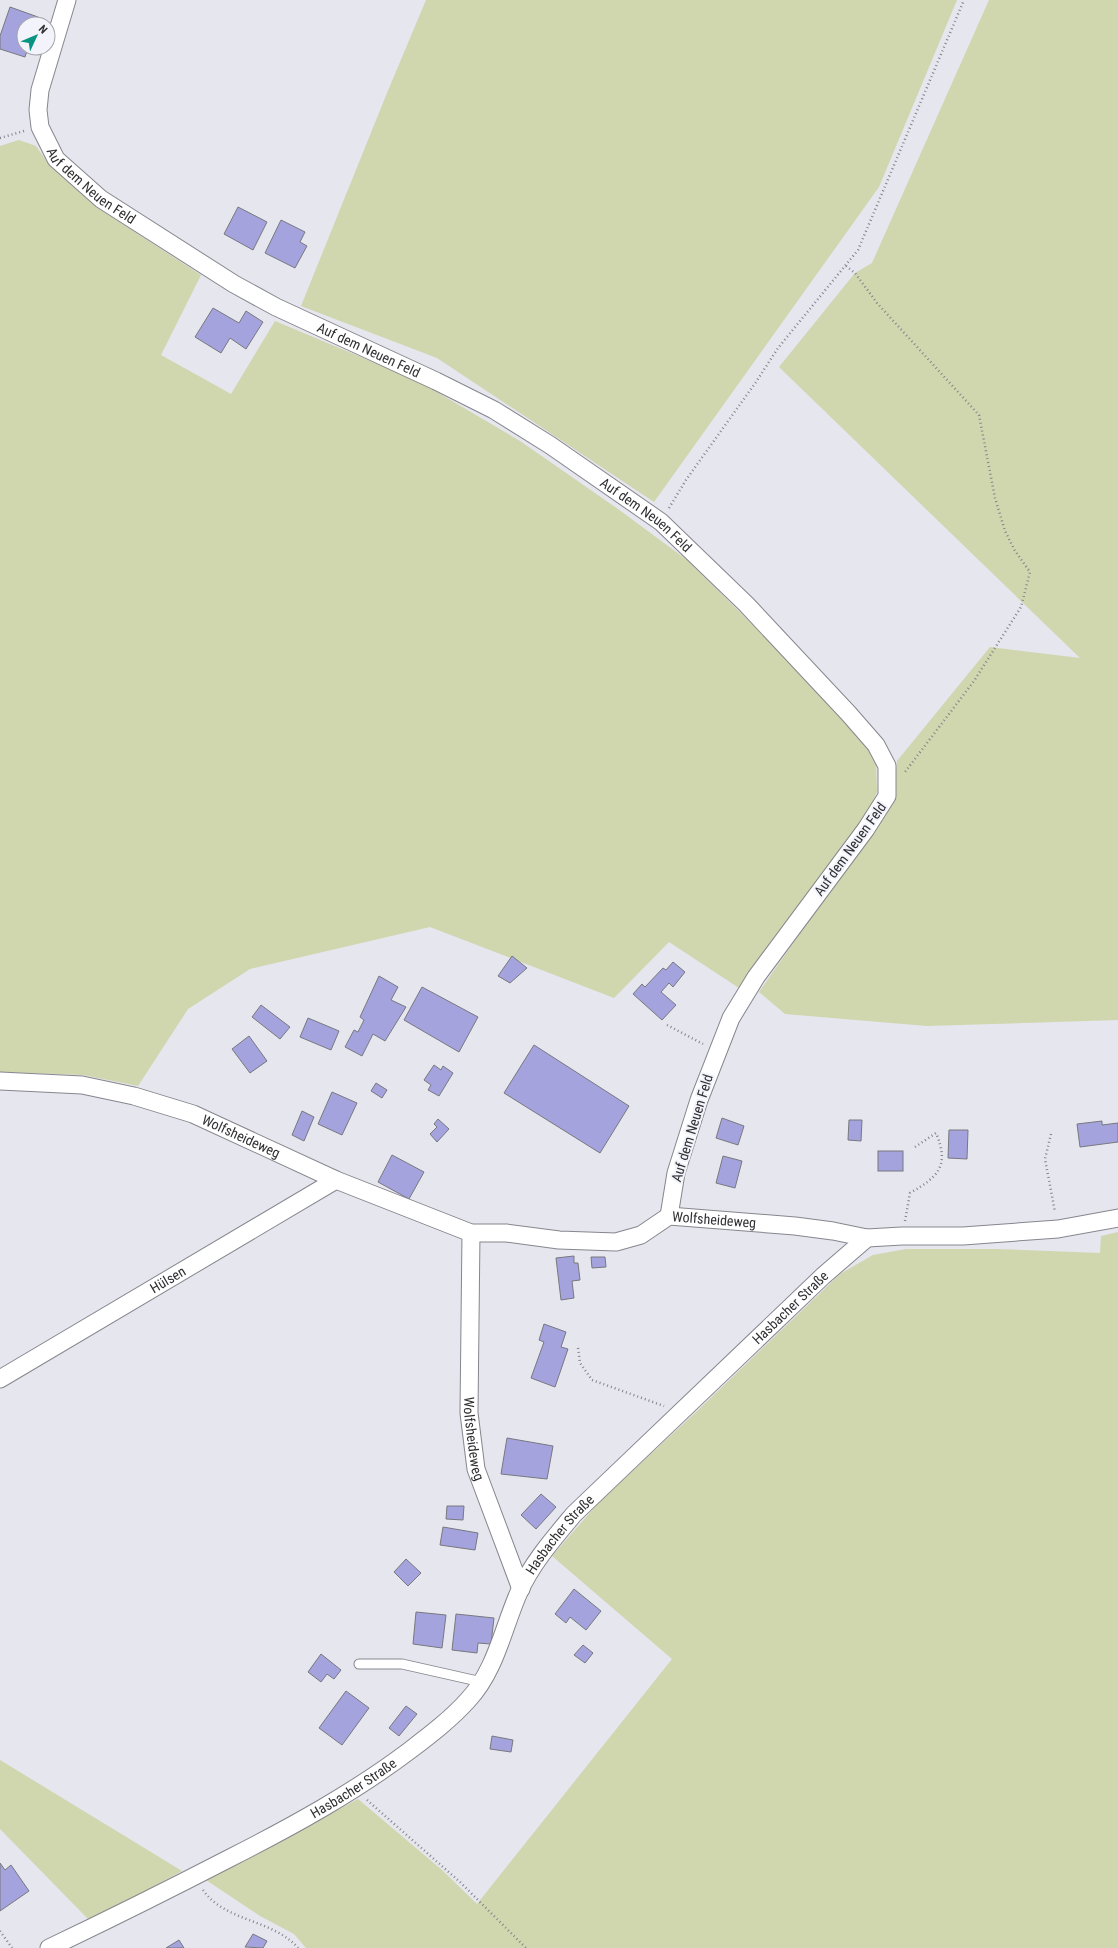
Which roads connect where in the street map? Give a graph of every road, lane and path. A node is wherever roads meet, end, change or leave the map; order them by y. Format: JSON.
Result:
{"nodes":[{"id":1,"x":67,"y":0,"type":"edge"},
{"id":2,"x":964,"y":0,"type":"edge"},
{"id":3,"x":40,"y":127,"type":"junction"},
{"id":4,"x":0,"y":138,"type":"edge"},
{"id":5,"x":846,"y":266,"type":"junction"},
{"id":6,"x":661,"y":522,"type":"junction"},
{"id":7,"x":904,"y":772,"type":"dead end"},
{"id":8,"x":667,"y":1025,"type":"dead end"},
{"id":9,"x":717,"y":1052,"type":"junction"},
{"id":10,"x":0,"y":1081,"type":"edge"},
{"id":11,"x":1051,"y":1134,"type":"dead end"},
{"id":12,"x":915,"y":1147,"type":"dead end"},
{"id":13,"x":336,"y":1180,"type":"junction"},
{"id":14,"x":669,"y":1216,"type":"junction"},
{"id":15,"x":1118,"y":1218,"type":"edge"},
{"id":16,"x":1058,"y":1229,"type":"junction"},
{"id":17,"x":471,"y":1233,"type":"junction"},
{"id":18,"x":902,"y":1236,"type":"junction"},
{"id":19,"x":867,"y":1238,"type":"junction"},
{"id":20,"x":578,"y":1348,"type":"dead end"},
{"id":21,"x":0,"y":1379,"type":"edge"},
{"id":22,"x":682,"y":1412,"type":"junction"},
{"id":23,"x":520,"y":1589,"type":"junction"},
{"id":24,"x":359,"y":1664,"type":"dead end"},
{"id":25,"x":482,"y":1682,"type":"junction"},
{"id":26,"x":354,"y":1790,"type":"junction"},
{"id":27,"x":193,"y":1877,"type":"junction"},
{"id":28,"x":0,"y":1931,"type":"edge"},
{"id":29,"x":12,"y":1948,"type":"edge"},
{"id":30,"x":49,"y":1948,"type":"edge"},
{"id":31,"x":298,"y":1948,"type":"edge"},
{"id":32,"x":526,"y":1948,"type":"edge"}],
"edges":[{"from":1,"to":3,"type":"street","name":"Auf dem Neuen Feld"},
{"from":2,"to":5,"type":"path"},
{"from":3,"to":4,"type":"path"},
{"from":3,"to":6,"type":"street","name":"Auf dem Neuen Feld"},
{"from":5,"to":6,"type":"path"},
{"from":5,"to":7,"type":"path"},
{"from":6,"to":9,"type":"street","name":"Auf dem Neuen Feld"},
{"from":8,"to":9,"type":"path"},
{"from":9,"to":14,"type":"street","name":"Auf dem Neuen Feld"},
{"from":10,"to":13,"type":"street","name":"Wolfsheideweg"},
{"from":11,"to":16,"type":"path"},
{"from":12,"to":18,"type":"path"},
{"from":13,"to":17,"type":"street","name":"Wolfsheideweg"},
{"from":13,"to":21,"type":"street","name":"Hülsen"},
{"from":14,"to":17,"type":"street","name":"Wolfsheideweg"},
{"from":14,"to":19,"type":"street","name":"Wolfsheideweg"},
{"from":15,"to":16,"type":"street"},
{"from":16,"to":18,"type":"street"},
{"from":17,"to":23,"type":"street","name":"Wolfsheideweg"},
{"from":18,"to":19,"type":"street"},
{"from":19,"to":22,"type":"street","name":"Hasbacher Straße"},
{"from":20,"to":22,"type":"path"},
{"from":22,"to":23,"type":"street","name":"Hasbacher Straße"},
{"from":23,"to":25,"type":"street","name":"Hasbacher Straße"},
{"from":24,"to":25,"type":"lane"},
{"from":25,"to":26,"type":"street","name":"Hasbacher Straße"},
{"from":26,"to":27,"type":"street","name":"Hasbacher Straße"},
{"from":26,"to":32,"type":"path"},
{"from":27,"to":30,"type":"street","name":"Hasbacher Straße"},
{"from":27,"to":31,"type":"path"},
{"from":28,"to":29,"type":"path"}]}
